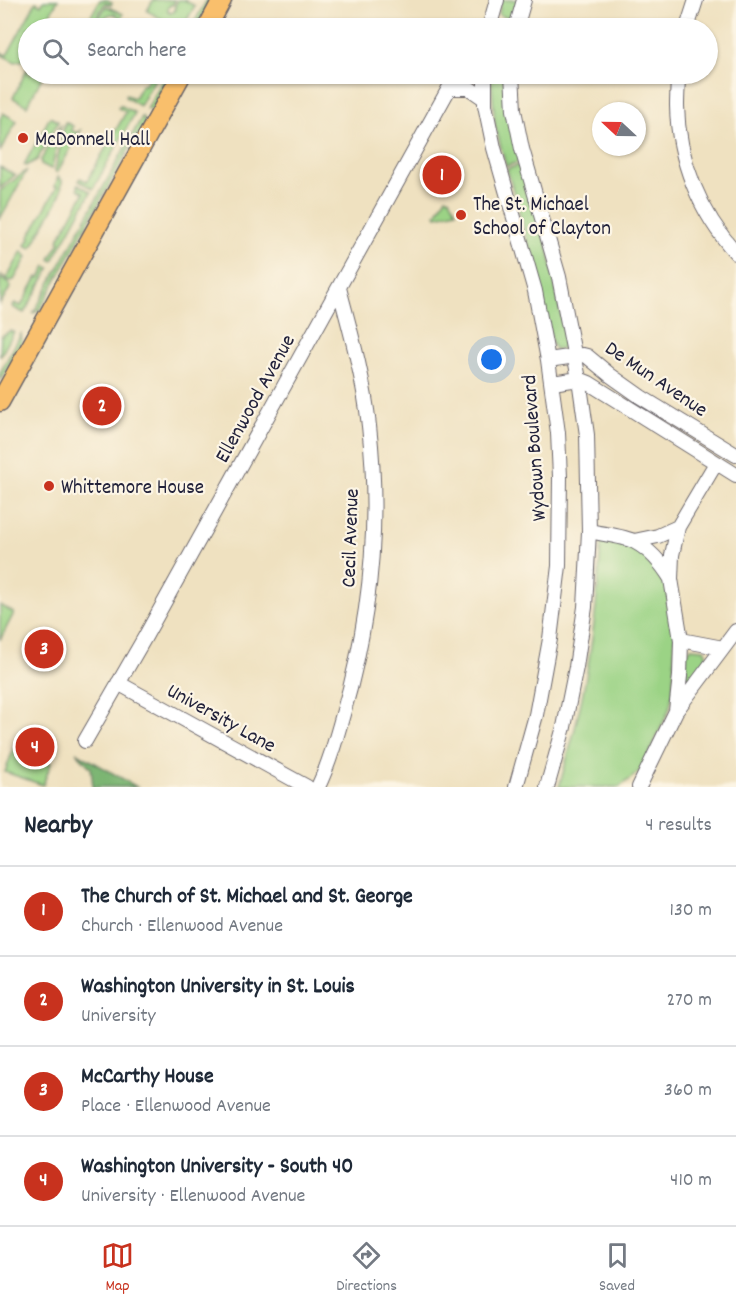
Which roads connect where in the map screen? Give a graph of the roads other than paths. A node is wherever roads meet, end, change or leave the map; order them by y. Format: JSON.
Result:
{"nodes":[{"id":1,"x":222,"y":0,"type":"edge"},
{"id":2,"x":497,"y":0,"type":"edge"},
{"id":3,"x":524,"y":0,"type":"edge"},
{"id":4,"x":696,"y":0,"type":"edge"},
{"id":5,"x":212,"y":18,"type":"edge"},
{"id":6,"x":493,"y":18,"type":"edge"},
{"id":7,"x":519,"y":18,"type":"edge"},
{"id":8,"x":690,"y":18,"type":"edge"},
{"id":9,"x":176,"y":84,"type":"edge"},
{"id":10,"x":451,"y":84,"type":"edge"},
{"id":11,"x":485,"y":84,"type":"edge"},
{"id":12,"x":513,"y":84,"type":"edge"},
{"id":13,"x":678,"y":84,"type":"edge"},
{"id":14,"x":449,"y":88,"type":"junction"},
{"id":15,"x":485,"y":99,"type":"junction"},
{"id":16,"x":736,"y":253,"type":"edge"},
{"id":17,"x":339,"y":288,"type":"junction"},
{"id":18,"x":575,"y":356,"type":"junction"},
{"id":19,"x":548,"y":360,"type":"junction"},
{"id":20,"x":579,"y":379,"type":"junction"},
{"id":21,"x":552,"y":383,"type":"junction"},
{"id":22,"x":0,"y":402,"type":"edge"},
{"id":23,"x":736,"y":456,"type":"edge"},
{"id":24,"x":716,"y":464,"type":"junction"},
{"id":25,"x":736,"y":475,"type":"edge"},
{"id":26,"x":678,"y":527,"type":"junction"},
{"id":27,"x":589,"y":531,"type":"junction"},
{"id":28,"x":634,"y":541,"type":"junction"},
{"id":29,"x":671,"y":579,"type":"junction"},
{"id":30,"x":736,"y":631,"type":"edge"},
{"id":31,"x":681,"y":640,"type":"junction"},
{"id":32,"x":723,"y":648,"type":"junction"},
{"id":33,"x":118,"y":683,"type":"junction"},
{"id":34,"x":676,"y":711,"type":"junction"},
{"id":35,"x":85,"y":741,"type":"dead end"},
{"id":36,"x":638,"y":785,"type":"edge"},
{"id":37,"x":307,"y":787,"type":"edge"},
{"id":38,"x":318,"y":787,"type":"edge"},
{"id":39,"x":516,"y":787,"type":"edge"},
{"id":40,"x":548,"y":787,"type":"edge"}],
"edges":[{"from":1,"to":5,"type":"main road"},
{"from":2,"to":6,"type":"street"},
{"from":3,"to":7,"type":"street"},
{"from":4,"to":8,"type":"street"},
{"from":9,"to":22,"type":"main road"},
{"from":10,"to":14,"type":"street","name":"Ellenwood Avenue"},
{"from":11,"to":15,"type":"street","name":"Wydown Boulevard"},
{"from":12,"to":18,"type":"street"},
{"from":13,"to":16,"type":"street"},
{"from":14,"to":15,"type":"street"},
{"from":14,"to":17,"type":"street","name":"Ellenwood Avenue"},
{"from":15,"to":19,"type":"street","name":"Wydown Boulevard"},
{"from":17,"to":33,"type":"street","name":"Ellenwood Avenue"},
{"from":17,"to":38,"type":"street","name":"Cecil Avenue"},
{"from":18,"to":19,"type":"street","name":"De Mun Avenue"},
{"from":18,"to":20,"type":"street"},
{"from":18,"to":23,"type":"street","name":"De Mun Avenue"},
{"from":19,"to":21,"type":"street","name":"Wydown Boulevard"},
{"from":20,"to":21,"type":"street"},
{"from":20,"to":24,"type":"street","name":"De Mun Avenue"},
{"from":20,"to":27,"type":"street"},
{"from":21,"to":39,"type":"street","name":"Wydown Boulevard"},
{"from":24,"to":25,"type":"street","name":"De Mun Avenue"},
{"from":24,"to":26,"type":"street"},
{"from":26,"to":28,"type":"street"},
{"from":26,"to":29,"type":"street"},
{"from":27,"to":28,"type":"street"},
{"from":27,"to":40,"type":"street"},
{"from":28,"to":29,"type":"street"},
{"from":29,"to":31,"type":"street"},
{"from":30,"to":32,"type":"street"},
{"from":31,"to":32,"type":"street"},
{"from":31,"to":34,"type":"street"},
{"from":32,"to":34,"type":"street"},
{"from":33,"to":35,"type":"street","name":"Ellenwood Avenue"},
{"from":33,"to":37,"type":"street","name":"University Lane"},
{"from":34,"to":36,"type":"street"}]}
